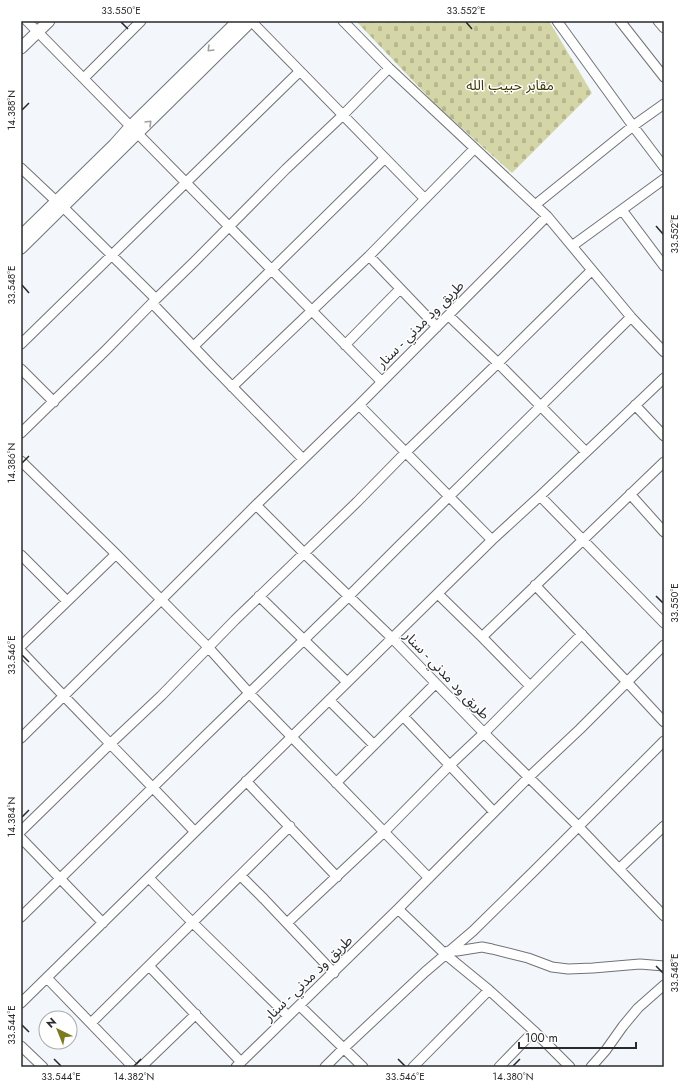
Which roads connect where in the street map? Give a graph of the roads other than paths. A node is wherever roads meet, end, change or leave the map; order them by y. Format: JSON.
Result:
{"nodes":[{"id":1,"x":26,"y":21,"type":"edge"},
{"id":2,"x":49,"y":21,"type":"edge"},
{"id":3,"x":141,"y":21,"type":"edge"},
{"id":4,"x":238,"y":21,"type":"edge"},
{"id":5,"x":251,"y":21,"type":"edge"},
{"id":6,"x":343,"y":21,"type":"edge"},
{"id":7,"x":557,"y":21,"type":"edge"},
{"id":8,"x":620,"y":21,"type":"edge"},
{"id":9,"x":38,"y":32,"type":"junction"},
{"id":10,"x":21,"y":48,"type":"edge"},
{"id":11,"x":389,"y":68,"type":"junction"},
{"id":12,"x":300,"y":72,"type":"junction"},
{"id":13,"x":664,"y":77,"type":"edge"},
{"id":14,"x":84,"y":78,"type":"junction"},
{"id":15,"x":664,"y":104,"type":"edge"},
{"id":16,"x":343,"y":115,"type":"junction"},
{"id":17,"x":633,"y":126,"type":"junction"},
{"id":18,"x":134,"y":131,"type":"junction"},
{"id":19,"x":474,"y":149,"type":"junction"},
{"id":20,"x":385,"y":158,"type":"junction"},
{"id":21,"x":664,"y":167,"type":"edge"},
{"id":22,"x":21,"y":168,"type":"edge"},
{"id":23,"x":664,"y":179,"type":"edge"},
{"id":24,"x":186,"y":183,"type":"junction"},
{"id":25,"x":425,"y":199,"type":"junction"},
{"id":26,"x":59,"y":204,"type":"junction"},
{"id":27,"x":535,"y":205,"type":"junction"},
{"id":28,"x":622,"y":210,"type":"junction"},
{"id":29,"x":547,"y":216,"type":"junction"},
{"id":30,"x":229,"y":227,"type":"junction"},
{"id":31,"x":21,"y":236,"type":"edge"},
{"id":32,"x":572,"y":246,"type":"junction"},
{"id":33,"x":21,"y":248,"type":"edge"},
{"id":34,"x":113,"y":256,"type":"junction"},
{"id":35,"x":369,"y":256,"type":"junction"},
{"id":36,"x":664,"y":266,"type":"edge"},
{"id":37,"x":271,"y":270,"type":"junction"},
{"id":38,"x":592,"y":270,"type":"junction"},
{"id":39,"x":400,"y":289,"type":"junction"},
{"id":40,"x":154,"y":301,"type":"junction"},
{"id":41,"x":312,"y":311,"type":"junction"},
{"id":42,"x":449,"y":316,"type":"junction"},
{"id":43,"x":631,"y":317,"type":"junction"},
{"id":44,"x":437,"y":327,"type":"junction"},
{"id":45,"x":21,"y":344,"type":"edge"},
{"id":46,"x":345,"y":345,"type":"junction"},
{"id":47,"x":194,"y":346,"type":"junction"},
{"id":48,"x":664,"y":352,"type":"edge"},
{"id":49,"x":498,"y":363,"type":"junction"},
{"id":50,"x":21,"y":369,"type":"edge"},
{"id":51,"x":664,"y":378,"type":"edge"},
{"id":52,"x":382,"y":382,"type":"junction"},
{"id":53,"x":232,"y":387,"type":"junction"},
{"id":54,"x":54,"y":402,"type":"junction"},
{"id":55,"x":359,"y":405,"type":"junction"},
{"id":56,"x":635,"y":405,"type":"junction"},
{"id":57,"x":541,"y":407,"type":"junction"},
{"id":58,"x":21,"y":434,"type":"edge"},
{"id":59,"x":664,"y":436,"type":"edge"},
{"id":60,"x":406,"y":452,"type":"junction"},
{"id":61,"x":586,"y":452,"type":"junction"},
{"id":62,"x":303,"y":459,"type":"junction"},
{"id":63,"x":21,"y":461,"type":"edge"},
{"id":64,"x":664,"y":462,"type":"edge"},
{"id":65,"x":630,"y":494,"type":"junction"},
{"id":66,"x":449,"y":496,"type":"junction"},
{"id":67,"x":540,"y":496,"type":"junction"},
{"id":68,"x":256,"y":505,"type":"junction"},
{"id":69,"x":664,"y":532,"type":"edge"},
{"id":70,"x":492,"y":540,"type":"junction"},
{"id":71,"x":582,"y":540,"type":"junction"},
{"id":72,"x":304,"y":553,"type":"junction"},
{"id":73,"x":116,"y":554,"type":"junction"},
{"id":74,"x":21,"y":555,"type":"edge"},
{"id":75,"x":535,"y":585,"type":"junction"},
{"id":76,"x":438,"y":594,"type":"junction"},
{"id":77,"x":259,"y":596,"type":"junction"},
{"id":78,"x":349,"y":596,"type":"junction"},
{"id":79,"x":162,"y":600,"type":"junction"},
{"id":80,"x":67,"y":601,"type":"junction"},
{"id":81,"x":664,"y":623,"type":"edge"},
{"id":82,"x":582,"y":634,"type":"junction"},
{"id":83,"x":482,"y":637,"type":"junction"},
{"id":84,"x":392,"y":638,"type":"junction"},
{"id":85,"x":304,"y":640,"type":"junction"},
{"id":86,"x":664,"y":645,"type":"edge"},
{"id":87,"x":21,"y":646,"type":"edge"},
{"id":88,"x":208,"y":647,"type":"junction"},
{"id":89,"x":21,"y":651,"type":"edge"},
{"id":90,"x":347,"y":682,"type":"junction"},
{"id":91,"x":628,"y":682,"type":"junction"},
{"id":92,"x":436,"y":684,"type":"junction"},
{"id":93,"x":530,"y":686,"type":"junction"},
{"id":94,"x":250,"y":694,"type":"junction"},
{"id":95,"x":64,"y":697,"type":"junction"},
{"id":96,"x":329,"y":700,"type":"junction"},
{"id":97,"x":403,"y":716,"type":"junction"},
{"id":98,"x":664,"y":722,"type":"edge"},
{"id":99,"x":484,"y":733,"type":"junction"},
{"id":100,"x":291,"y":737,"type":"junction"},
{"id":101,"x":21,"y":738,"type":"edge"},
{"id":102,"x":664,"y":741,"type":"edge"},
{"id":103,"x":110,"y":744,"type":"junction"},
{"id":104,"x":374,"y":745,"type":"junction"},
{"id":105,"x":450,"y":764,"type":"junction"},
{"id":106,"x":528,"y":777,"type":"junction"},
{"id":107,"x":246,"y":781,"type":"junction"},
{"id":108,"x":336,"y":783,"type":"junction"},
{"id":109,"x":153,"y":788,"type":"junction"},
{"id":110,"x":494,"y":812,"type":"junction"},
{"id":111,"x":290,"y":826,"type":"junction"},
{"id":112,"x":578,"y":826,"type":"junction"},
{"id":113,"x":664,"y":826,"type":"edge"},
{"id":114,"x":21,"y":831,"type":"edge"},
{"id":115,"x":195,"y":832,"type":"junction"},
{"id":116,"x":384,"y":832,"type":"junction"},
{"id":117,"x":21,"y":838,"type":"edge"},
{"id":118,"x":620,"y":868,"type":"junction"},
{"id":119,"x":241,"y":876,"type":"junction"},
{"id":120,"x":337,"y":877,"type":"junction"},
{"id":121,"x":61,"y":878,"type":"junction"},
{"id":122,"x":149,"y":878,"type":"junction"},
{"id":123,"x":429,"y":878,"type":"junction"},
{"id":124,"x":398,"y":908,"type":"junction"},
{"id":125,"x":663,"y":912,"type":"edge"},
{"id":126,"x":21,"y":917,"type":"edge"},
{"id":127,"x":103,"y":922,"type":"junction"},
{"id":128,"x":192,"y":922,"type":"junction"},
{"id":129,"x":287,"y":923,"type":"junction"},
{"id":130,"x":447,"y":952,"type":"junction"},
{"id":131,"x":149,"y":966,"type":"junction"},
{"id":132,"x":664,"y":966,"type":"edge"},
{"id":133,"x":334,"y":973,"type":"junction"},
{"id":134,"x":47,"y":978,"type":"junction"},
{"id":135,"x":664,"y":985,"type":"edge"},
{"id":136,"x":489,"y":990,"type":"junction"},
{"id":137,"x":21,"y":1003,"type":"edge"},
{"id":138,"x":300,"y":1006,"type":"junction"},
{"id":139,"x":196,"y":1014,"type":"junction"},
{"id":140,"x":288,"y":1016,"type":"junction"},
{"id":141,"x":91,"y":1024,"type":"junction"},
{"id":142,"x":534,"y":1031,"type":"junction"},
{"id":143,"x":21,"y":1046,"type":"edge"},
{"id":144,"x":344,"y":1048,"type":"junction"},
{"id":145,"x":239,"y":1065,"type":"edge"},
{"id":146,"x":43,"y":1067,"type":"edge"},
{"id":147,"x":133,"y":1067,"type":"edge"},
{"id":148,"x":141,"y":1067,"type":"edge"},
{"id":149,"x":325,"y":1067,"type":"edge"},
{"id":150,"x":363,"y":1067,"type":"edge"},
{"id":151,"x":413,"y":1067,"type":"edge"},
{"id":152,"x":498,"y":1067,"type":"edge"},
{"id":153,"x":570,"y":1067,"type":"edge"},
{"id":154,"x":591,"y":1067,"type":"edge"}],
"edges":[{"from":1,"to":9,"type":"street","name":"طريق ود مدني - سنار"},
{"from":2,"to":9,"type":"street"},
{"from":3,"to":14,"type":"street"},
{"from":4,"to":18,"type":"street","one_way":true},
{"from":5,"to":12,"type":"street"},
{"from":18,"to":5,"type":"street","one_way":true},
{"from":6,"to":11,"type":"street"},
{"from":7,"to":17,"type":"street"},
{"from":8,"to":13,"type":"street"},
{"from":9,"to":10,"type":"street"},
{"from":9,"to":14,"type":"street","name":"طريق ود مدني - سنار"},
{"from":11,"to":16,"type":"street"},
{"from":11,"to":19,"type":"street"},
{"from":12,"to":16,"type":"street"},
{"from":12,"to":24,"type":"street"},
{"from":14,"to":18,"type":"street","name":"طريق ود مدني - سنار"},
{"from":15,"to":17,"type":"street"},
{"from":16,"to":20,"type":"street"},
{"from":16,"to":30,"type":"street"},
{"from":17,"to":21,"type":"street"},
{"from":17,"to":27,"type":"street"},
{"from":18,"to":24,"type":"street","name":"طريق ود مدني - سنار"},
{"from":18,"to":26,"type":"street"},
{"from":19,"to":25,"type":"street"},
{"from":19,"to":27,"type":"street"},
{"from":20,"to":25,"type":"street"},
{"from":20,"to":37,"type":"street"},
{"from":22,"to":26,"type":"street"},
{"from":23,"to":28,"type":"street"},
{"from":24,"to":30,"type":"street","name":"طريق ود مدني - سنار"},
{"from":24,"to":34,"type":"street"},
{"from":25,"to":35,"type":"street"},
{"from":26,"to":31,"type":"street"},
{"from":26,"to":33,"type":"street"},
{"from":26,"to":34,"type":"street"},
{"from":27,"to":29,"type":"street"},
{"from":28,"to":32,"type":"street"},
{"from":28,"to":36,"type":"street"},
{"from":29,"to":32,"type":"street"},
{"from":29,"to":42,"type":"street","name":"طريق ود مدني - سنار"},
{"from":30,"to":37,"type":"street","name":"طريق ود مدني - سنار"},
{"from":30,"to":40,"type":"street"},
{"from":32,"to":38,"type":"street"},
{"from":34,"to":40,"type":"street"},
{"from":34,"to":45,"type":"street"},
{"from":35,"to":39,"type":"street"},
{"from":35,"to":41,"type":"street"},
{"from":37,"to":41,"type":"street","name":"طريق ود مدني - سنار"},
{"from":37,"to":47,"type":"street"},
{"from":38,"to":43,"type":"street"},
{"from":38,"to":49,"type":"street"},
{"from":39,"to":44,"type":"street"},
{"from":39,"to":46,"type":"street"},
{"from":40,"to":47,"type":"street"},
{"from":40,"to":54,"type":"street"},
{"from":41,"to":46,"type":"street","name":"طريق ود مدني - سنار"},
{"from":41,"to":53,"type":"street"},
{"from":42,"to":44,"type":"street","name":"طريق ود مدني - سنار"},
{"from":42,"to":49,"type":"street"},
{"from":43,"to":48,"type":"street"},
{"from":43,"to":57,"type":"street"},
{"from":44,"to":52,"type":"street","name":"طريق ود مدني - سنار"},
{"from":46,"to":52,"type":"street","name":"طريق ود مدني - سنار"},
{"from":47,"to":53,"type":"street"},
{"from":49,"to":57,"type":"street"},
{"from":49,"to":60,"type":"street"},
{"from":50,"to":54,"type":"street"},
{"from":51,"to":56,"type":"street","name":"طريق ود مدني - سنار"},
{"from":52,"to":55,"type":"street"},
{"from":53,"to":62,"type":"street"},
{"from":54,"to":58,"type":"street"},
{"from":55,"to":60,"type":"street"},
{"from":55,"to":62,"type":"street"},
{"from":56,"to":59,"type":"street"},
{"from":56,"to":61,"type":"street","name":"طريق ود مدني - سنار"},
{"from":57,"to":61,"type":"street"},
{"from":57,"to":66,"type":"street"},
{"from":60,"to":66,"type":"street"},
{"from":60,"to":72,"type":"street"},
{"from":61,"to":67,"type":"street","name":"طريق ود مدني - سنار"},
{"from":62,"to":68,"type":"street"},
{"from":63,"to":73,"type":"street"},
{"from":64,"to":65,"type":"street"},
{"from":65,"to":69,"type":"street"},
{"from":65,"to":71,"type":"street"},
{"from":66,"to":70,"type":"street"},
{"from":66,"to":78,"type":"street"},
{"from":67,"to":70,"type":"street","name":"طريق ود مدني - سنار"},
{"from":67,"to":71,"type":"street"},
{"from":68,"to":72,"type":"street"},
{"from":68,"to":79,"type":"street"},
{"from":70,"to":76,"type":"street","name":"طريق ود مدني - سنار"},
{"from":71,"to":75,"type":"street"},
{"from":71,"to":81,"type":"street"},
{"from":72,"to":77,"type":"street"},
{"from":72,"to":78,"type":"street"},
{"from":73,"to":79,"type":"street"},
{"from":73,"to":80,"type":"street"},
{"from":74,"to":80,"type":"street"},
{"from":75,"to":82,"type":"street"},
{"from":75,"to":83,"type":"street"},
{"from":76,"to":83,"type":"street"},
{"from":76,"to":84,"type":"street","name":"طريق ود مدني - سنار"},
{"from":77,"to":85,"type":"street"},
{"from":77,"to":88,"type":"street"},
{"from":78,"to":84,"type":"street"},
{"from":78,"to":85,"type":"street"},
{"from":79,"to":88,"type":"street"},
{"from":79,"to":95,"type":"street"},
{"from":80,"to":87,"type":"street"},
{"from":82,"to":91,"type":"street"},
{"from":82,"to":93,"type":"street"},
{"from":83,"to":93,"type":"street"},
{"from":84,"to":90,"type":"street"},
{"from":84,"to":92,"type":"street","name":"طريق ود مدني - سنار"},
{"from":85,"to":90,"type":"street"},
{"from":85,"to":94,"type":"street"},
{"from":86,"to":91,"type":"street","name":"طريق ود مدني - سنار"},
{"from":88,"to":94,"type":"street"},
{"from":88,"to":103,"type":"street"},
{"from":89,"to":95,"type":"street"},
{"from":90,"to":96,"type":"street"},
{"from":91,"to":98,"type":"street"},
{"from":91,"to":106,"type":"street","name":"طريق ود مدني - سنار"},
{"from":92,"to":97,"type":"street"},
{"from":92,"to":99,"type":"street","name":"طريق ود مدني - سنار"},
{"from":93,"to":99,"type":"street"},
{"from":94,"to":100,"type":"street"},
{"from":94,"to":109,"type":"street"},
{"from":95,"to":101,"type":"street"},
{"from":95,"to":103,"type":"street"},
{"from":96,"to":100,"type":"street"},
{"from":96,"to":104,"type":"street"},
{"from":97,"to":104,"type":"street"},
{"from":97,"to":105,"type":"street"},
{"from":99,"to":105,"type":"street"},
{"from":99,"to":106,"type":"street","name":"طريق ود مدني - سنار"},
{"from":100,"to":107,"type":"street"},
{"from":100,"to":108,"type":"street"},
{"from":102,"to":112,"type":"street"},
{"from":103,"to":109,"type":"street"},
{"from":103,"to":114,"type":"street"},
{"from":104,"to":108,"type":"street"},
{"from":105,"to":110,"type":"street"},
{"from":105,"to":116,"type":"street"},
{"from":106,"to":110,"type":"street","name":"طريق ود مدني - سنار"},
{"from":106,"to":112,"type":"street","name":"طريق ود مدني - سنار"},
{"from":107,"to":111,"type":"street"},
{"from":107,"to":115,"type":"street"},
{"from":108,"to":116,"type":"street"},
{"from":109,"to":115,"type":"street"},
{"from":109,"to":121,"type":"street"},
{"from":110,"to":123,"type":"street","name":"طريق ود مدني - سنار"},
{"from":111,"to":119,"type":"street"},
{"from":111,"to":120,"type":"street"},
{"from":112,"to":118,"type":"street","name":"طريق ود مدني - سنار"},
{"from":112,"to":130,"type":"street"},
{"from":113,"to":118,"type":"street"},
{"from":115,"to":122,"type":"street"},
{"from":116,"to":120,"type":"street"},
{"from":116,"to":123,"type":"street"},
{"from":117,"to":121,"type":"street"},
{"from":118,"to":125,"type":"street","name":"طريق ود مدني - سنار"},
{"from":119,"to":128,"type":"street"},
{"from":119,"to":129,"type":"street"},
{"from":120,"to":129,"type":"street"},
{"from":121,"to":126,"type":"street"},
{"from":121,"to":127,"type":"street"},
{"from":122,"to":127,"type":"street"},
{"from":122,"to":128,"type":"street"},
{"from":123,"to":124,"type":"street","name":"طريق ود مدني - سنار"},
{"from":124,"to":130,"type":"street"},
{"from":124,"to":133,"type":"street","name":"طريق ود مدني - سنار"},
{"from":127,"to":134,"type":"street"},
{"from":128,"to":131,"type":"street"},
{"from":128,"to":140,"type":"street"},
{"from":129,"to":133,"type":"street"},
{"from":130,"to":132,"type":"street"},
{"from":130,"to":136,"type":"street"},
{"from":130,"to":144,"type":"street"},
{"from":131,"to":139,"type":"street"},
{"from":131,"to":141,"type":"street"},
{"from":133,"to":138,"type":"street","name":"طريق ود مدني - سنار"},
{"from":134,"to":137,"type":"street"},
{"from":134,"to":141,"type":"street"},
{"from":135,"to":154,"type":"street"},
{"from":136,"to":142,"type":"street"},
{"from":136,"to":151,"type":"street"},
{"from":138,"to":140,"type":"street","name":"طريق ود مدني - سنار"},
{"from":138,"to":144,"type":"street"},
{"from":139,"to":145,"type":"street"},
{"from":139,"to":148,"type":"street"},
{"from":140,"to":145,"type":"street","name":"طريق ود مدني - سنار"},
{"from":141,"to":147,"type":"street"},
{"from":142,"to":152,"type":"street"},
{"from":142,"to":153,"type":"street"},
{"from":143,"to":146,"type":"street"},
{"from":144,"to":149,"type":"street"},
{"from":144,"to":150,"type":"street"}]}
